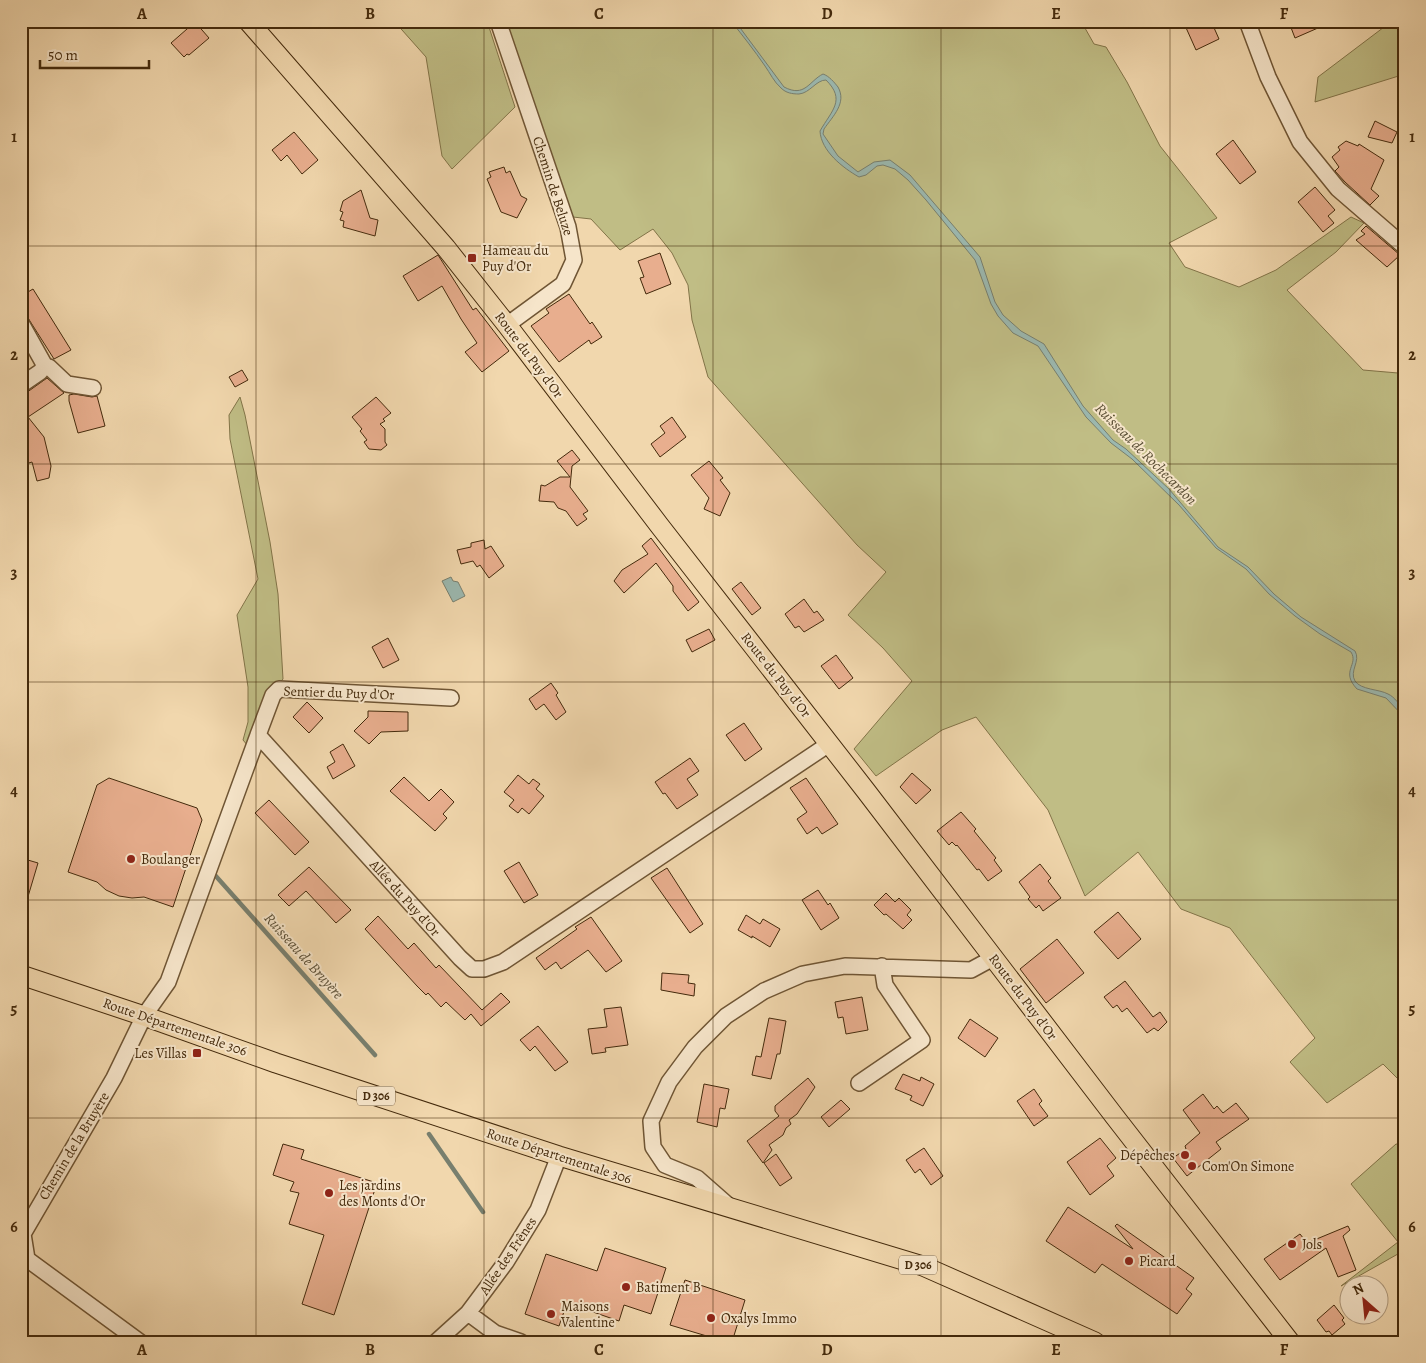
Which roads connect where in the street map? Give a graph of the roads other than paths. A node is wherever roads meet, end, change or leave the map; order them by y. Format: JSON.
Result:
{"nodes":[{"id":1,"x":248,"y":21,"type":"edge"},
{"id":2,"x":498,"y":21,"type":"edge"},
{"id":3,"x":1247,"y":21,"type":"edge"},
{"id":4,"x":1405,"y":247,"type":"edge"},
{"id":5,"x":21,"y":323,"type":"edge"},
{"id":6,"x":507,"y":325,"type":"junction"},
{"id":7,"x":45,"y":366,"type":"junction"},
{"id":8,"x":21,"y":385,"type":"edge"},
{"id":9,"x":94,"y":388,"type":"dead end"},
{"id":10,"x":451,"y":698,"type":"dead end"},
{"id":11,"x":258,"y":735,"type":"junction"},
{"id":12,"x":829,"y":744,"type":"junction"},
{"id":13,"x":993,"y":958,"type":"junction"},
{"id":14,"x":882,"y":966,"type":"junction"},
{"id":15,"x":21,"y":975,"type":"edge"},
{"id":16,"x":144,"y":1016,"type":"junction"},
{"id":17,"x":859,"y":1083,"type":"dead end"},
{"id":18,"x":559,"y":1156,"type":"junction"},
{"id":19,"x":733,"y":1210,"type":"junction"},
{"id":20,"x":468,"y":1313,"type":"junction"},
{"id":21,"x":140,"y":1342,"type":"edge"},
{"id":22,"x":436,"y":1342,"type":"edge"},
{"id":23,"x":521,"y":1342,"type":"edge"},
{"id":24,"x":1095,"y":1342,"type":"edge"},
{"id":25,"x":1290,"y":1342,"type":"edge"}],
"edges":[{"from":1,"to":6,"type":"main road","name":"Route du Puy d'Or"},
{"from":2,"to":6,"type":"street","name":"Chemin de Beluze"},
{"from":3,"to":4,"type":"street"},
{"from":5,"to":7,"type":"street"},
{"from":6,"to":12,"type":"main road","name":"Route du Puy d'Or"},
{"from":7,"to":8,"type":"street"},
{"from":7,"to":9,"type":"street"},
{"from":10,"to":11,"type":"street","name":"Sentier du Puy d'Or"},
{"from":11,"to":12,"type":"street","name":"Allée du Puy d'Or"},
{"from":11,"to":16,"type":"street"},
{"from":12,"to":13,"type":"main road","name":"Route du Puy d'Or"},
{"from":13,"to":14,"type":"street"},
{"from":13,"to":25,"type":"main road","name":"Route du Puy d'Or"},
{"from":14,"to":17,"type":"street"},
{"from":14,"to":19,"type":"street"},
{"from":15,"to":16,"type":"main road","name":"Route Départementale 306","number":"D 306"},
{"from":16,"to":18,"type":"main road","name":"Route Départementale 306","number":"D 306"},
{"from":16,"to":21,"type":"street","name":"Chemin de la Bruyère"},
{"from":18,"to":19,"type":"main road","name":"Route Départementale 306","number":"D 306"},
{"from":18,"to":20,"type":"street","name":"Allée des Frênes"},
{"from":19,"to":24,"type":"main road","name":"Route Départementale 306","number":"D 306"},
{"from":20,"to":22,"type":"street","name":"Allée des Frênes"},
{"from":20,"to":23,"type":"street"}]}
